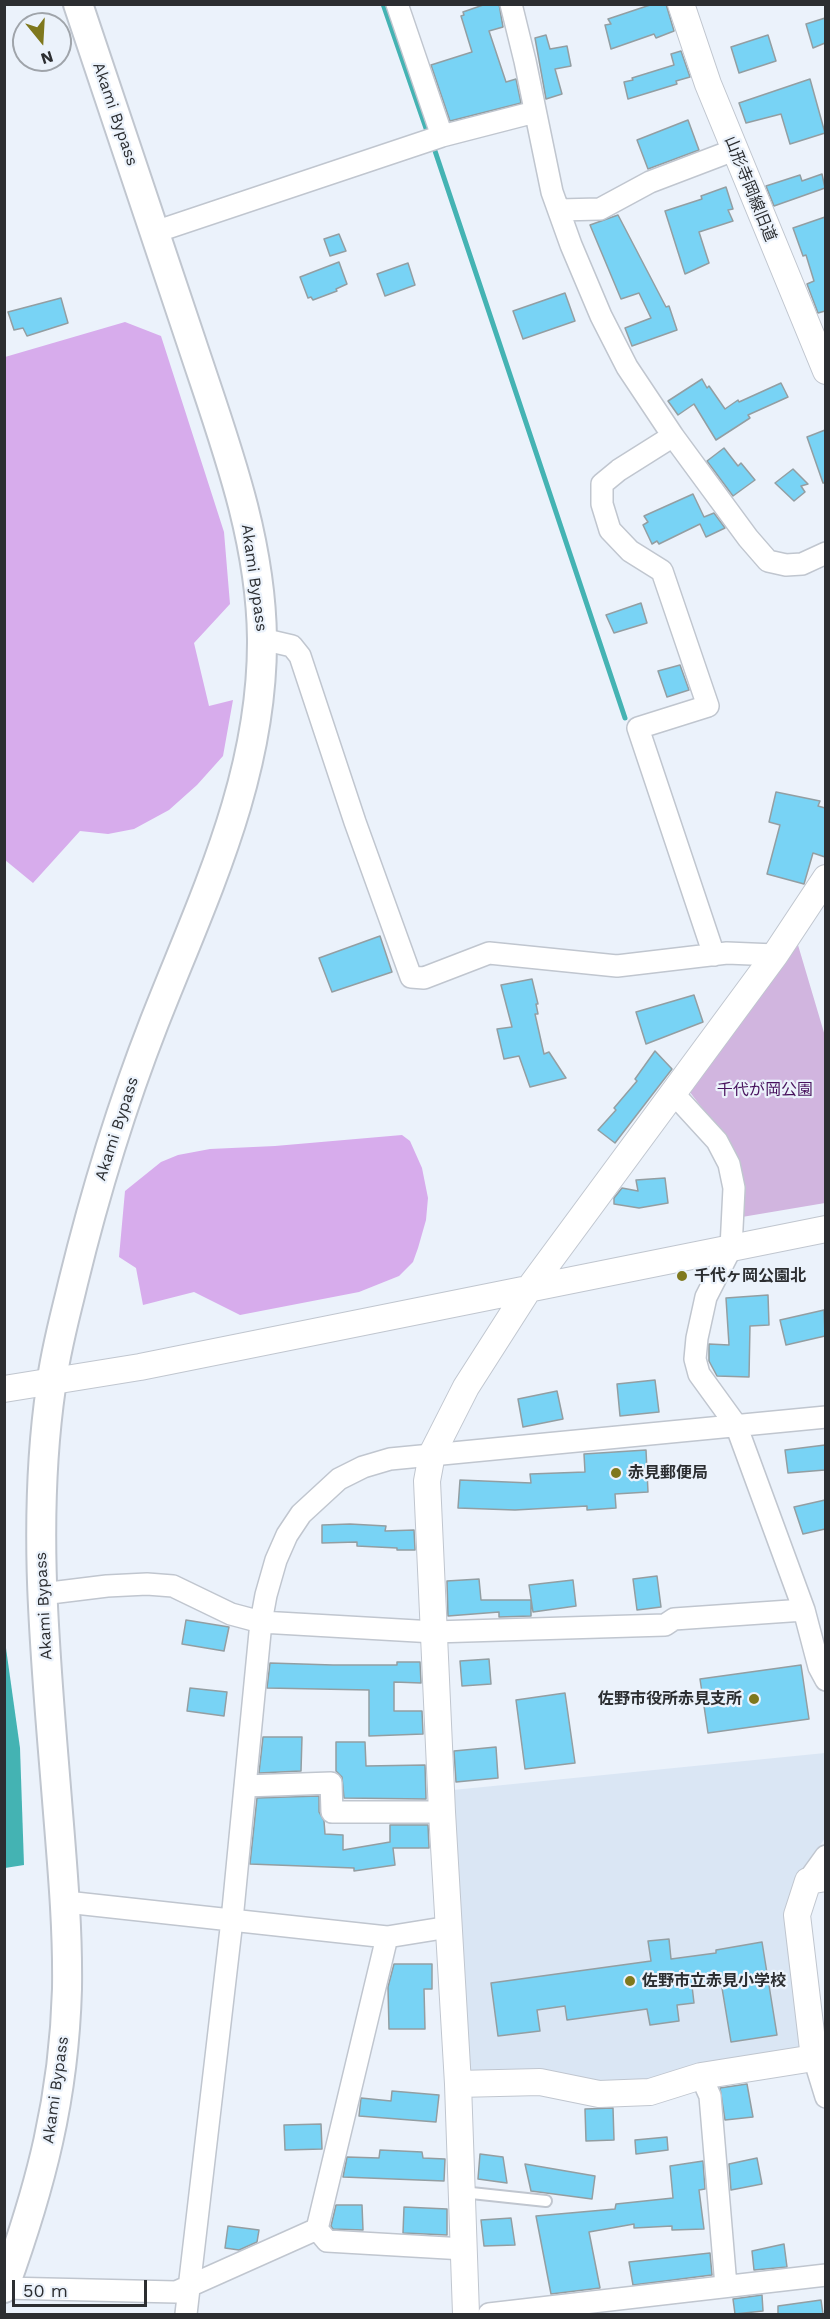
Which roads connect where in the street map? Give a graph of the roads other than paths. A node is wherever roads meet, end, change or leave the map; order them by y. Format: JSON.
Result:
{"nodes":[{"id":1,"x":78,"y":4,"type":"edge"},
{"id":2,"x":397,"y":4,"type":"edge"},
{"id":3,"x":511,"y":4,"type":"edge"},
{"id":4,"x":681,"y":4,"type":"edge"},
{"id":5,"x":535,"y":112,"type":"junction"},
{"id":6,"x":442,"y":136,"type":"junction"},
{"id":7,"x":734,"y":150,"type":"junction"},
{"id":8,"x":559,"y":210,"type":"junction"},
{"id":9,"x":155,"y":232,"type":"junction"},
{"id":10,"x":816,"y":324,"type":"edge"},
{"id":11,"x":825,"y":371,"type":"edge"},
{"id":12,"x":673,"y":436,"type":"junction"},
{"id":13,"x":825,"y":553,"type":"edge"},
{"id":14,"x":262,"y":639,"type":"junction"},
{"id":15,"x":825,"y":878,"type":"edge"},
{"id":16,"x":714,"y":955,"type":"junction"},
{"id":17,"x":775,"y":955,"type":"junction"},
{"id":18,"x":674,"y":1093,"type":"junction"},
{"id":19,"x":825,"y":1229,"type":"edge"},
{"id":20,"x":731,"y":1248,"type":"junction"},
{"id":21,"x":528,"y":1290,"type":"junction"},
{"id":22,"x":51,"y":1383,"type":"junction"},
{"id":23,"x":4,"y":1389,"type":"edge"},
{"id":24,"x":825,"y":1417,"type":"edge"},
{"id":25,"x":736,"y":1425,"type":"junction"},
{"id":26,"x":432,"y":1454,"type":"junction"},
{"id":27,"x":42,"y":1594,"type":"junction"},
{"id":28,"x":804,"y":1610,"type":"junction"},
{"id":29,"x":261,"y":1622,"type":"junction"},
{"id":30,"x":434,"y":1632,"type":"junction"},
{"id":31,"x":825,"y":1680,"type":"edge"},
{"id":32,"x":245,"y":1786,"type":"junction"},
{"id":33,"x":442,"y":1812,"type":"junction"},
{"id":34,"x":825,"y":1856,"type":"edge"},
{"id":35,"x":817,"y":1880,"type":"edge"},
{"id":36,"x":66,"y":1902,"type":"junction"},
{"id":37,"x":232,"y":1920,"type":"junction"},
{"id":38,"x":450,"y":1927,"type":"junction"},
{"id":39,"x":387,"y":1937,"type":"junction"},
{"id":40,"x":814,"y":2058,"type":"junction"},
{"id":41,"x":701,"y":2076,"type":"junction"},
{"id":42,"x":458,"y":2084,"type":"junction"},
{"id":43,"x":825,"y":2097,"type":"edge"},
{"id":44,"x":462,"y":2192,"type":"junction"},
{"id":45,"x":546,"y":2201,"type":"dead end"},
{"id":46,"x":317,"y":2229,"type":"junction"},
{"id":47,"x":464,"y":2250,"type":"junction"},
{"id":48,"x":825,"y":2276,"type":"edge"},
{"id":49,"x":190,"y":2285,"type":"junction"},
{"id":50,"x":726,"y":2286,"type":"junction"},
{"id":51,"x":5,"y":2288,"type":"edge"},
{"id":52,"x":186,"y":2314,"type":"edge"},
{"id":53,"x":466,"y":2314,"type":"edge"},
{"id":54,"x":489,"y":2314,"type":"edge"}],
"edges":[{"from":1,"to":9,"type":"main road","name":"Akami Bypass"},
{"from":2,"to":6,"type":"street"},
{"from":3,"to":5,"type":"street"},
{"from":4,"to":7,"type":"street","name":"山形寺岡線旧道"},
{"from":5,"to":6,"type":"street"},
{"from":5,"to":8,"type":"street"},
{"from":6,"to":9,"type":"street"},
{"from":7,"to":8,"type":"street"},
{"from":7,"to":10,"type":"street","name":"山形寺岡線旧道"},
{"from":8,"to":12,"type":"street"},
{"from":9,"to":14,"type":"main road","name":"Akami Bypass"},
{"from":10,"to":11,"type":"street","name":"山形寺岡線旧道"},
{"from":12,"to":13,"type":"street"},
{"from":12,"to":16,"type":"street"},
{"from":14,"to":16,"type":"street"},
{"from":14,"to":22,"type":"main road","name":"Akami Bypass"},
{"from":15,"to":17,"type":"street"},
{"from":16,"to":17,"type":"street"},
{"from":17,"to":18,"type":"street"},
{"from":18,"to":20,"type":"street"},
{"from":18,"to":21,"type":"street"},
{"from":19,"to":20,"type":"street"},
{"from":20,"to":21,"type":"street"},
{"from":20,"to":25,"type":"street"},
{"from":21,"to":22,"type":"street"},
{"from":21,"to":26,"type":"street"},
{"from":22,"to":23,"type":"street"},
{"from":22,"to":27,"type":"main road","name":"Akami Bypass"},
{"from":24,"to":25,"type":"street"},
{"from":25,"to":26,"type":"street"},
{"from":25,"to":28,"type":"street"},
{"from":26,"to":29,"type":"street"},
{"from":26,"to":30,"type":"street"},
{"from":27,"to":29,"type":"street"},
{"from":27,"to":36,"type":"main road","name":"Akami Bypass"},
{"from":28,"to":30,"type":"street"},
{"from":28,"to":31,"type":"street"},
{"from":29,"to":30,"type":"street"},
{"from":29,"to":32,"type":"street"},
{"from":30,"to":33,"type":"street"},
{"from":32,"to":33,"type":"street"},
{"from":32,"to":37,"type":"street"},
{"from":33,"to":38,"type":"street"},
{"from":34,"to":35,"type":"street"},
{"from":35,"to":40,"type":"street"},
{"from":36,"to":37,"type":"street"},
{"from":36,"to":51,"type":"main road","name":"Akami Bypass"},
{"from":37,"to":39,"type":"street"},
{"from":37,"to":49,"type":"street"},
{"from":38,"to":39,"type":"street"},
{"from":38,"to":42,"type":"street"},
{"from":39,"to":46,"type":"street"},
{"from":40,"to":41,"type":"street"},
{"from":40,"to":43,"type":"street"},
{"from":41,"to":42,"type":"street"},
{"from":41,"to":50,"type":"street"},
{"from":42,"to":44,"type":"street"},
{"from":44,"to":45,"type":"lane"},
{"from":44,"to":47,"type":"street"},
{"from":46,"to":47,"type":"street"},
{"from":46,"to":49,"type":"street"},
{"from":47,"to":53,"type":"street"},
{"from":48,"to":50,"type":"street"},
{"from":49,"to":51,"type":"street"},
{"from":49,"to":52,"type":"street"},
{"from":50,"to":54,"type":"street"}]}
